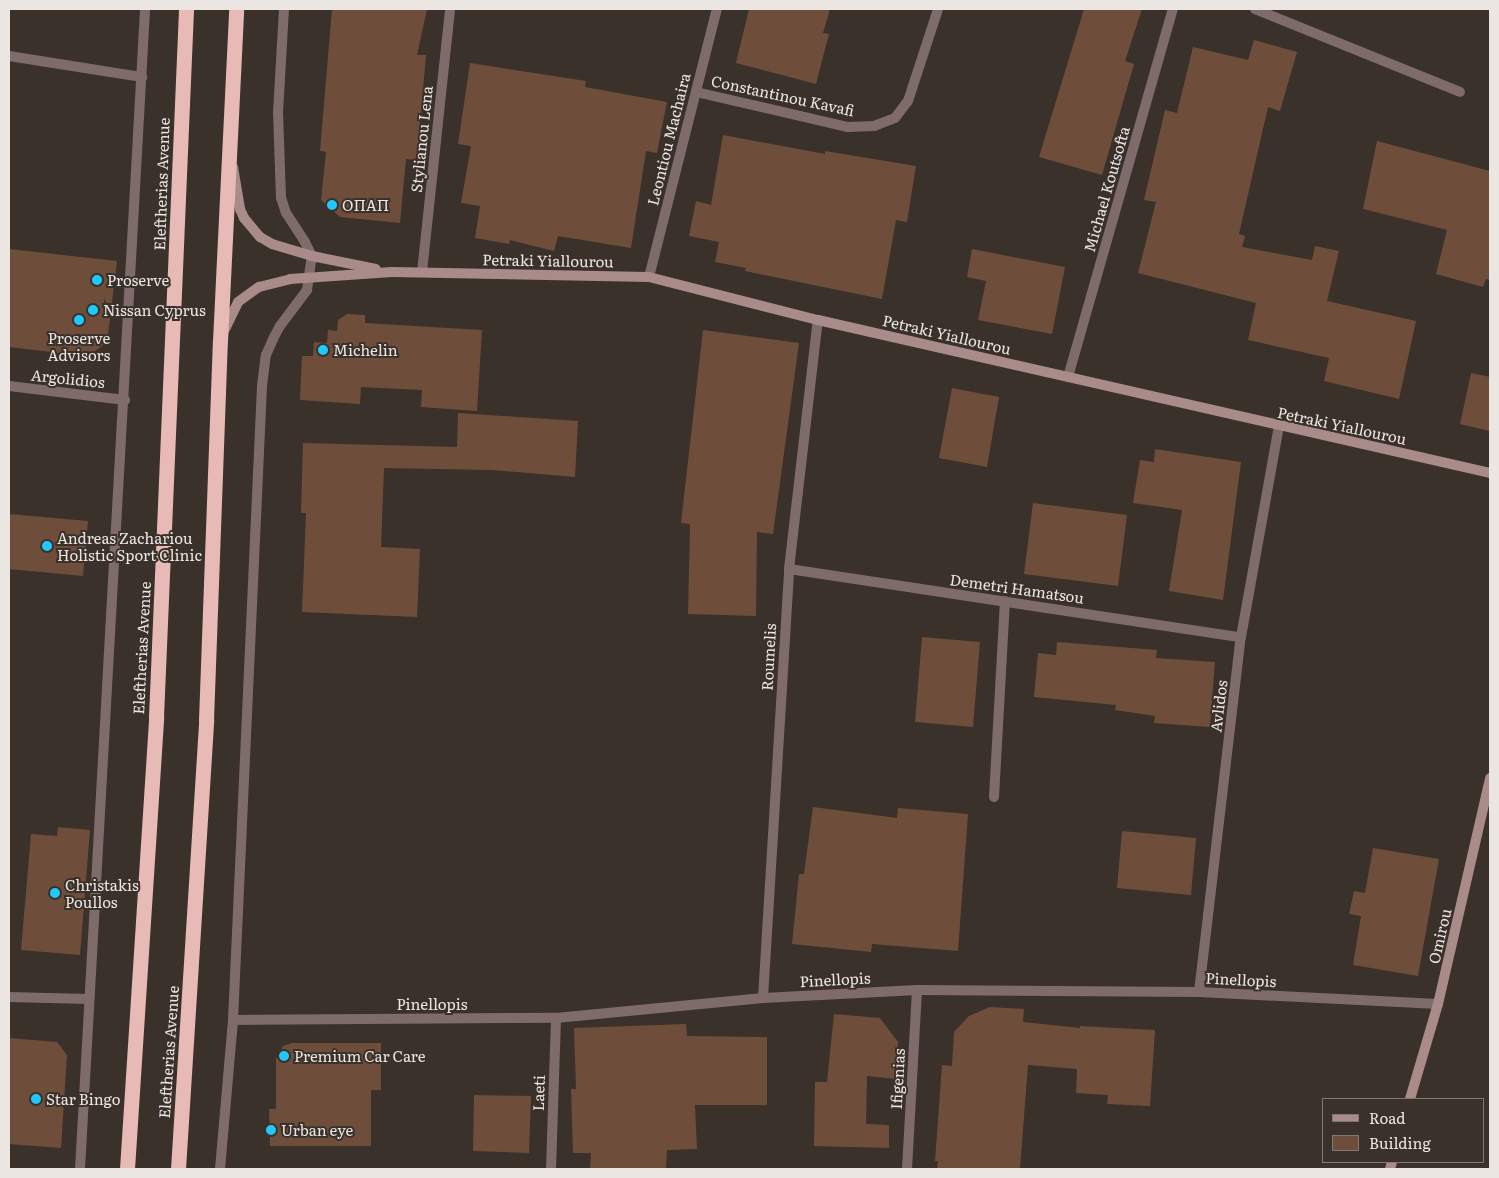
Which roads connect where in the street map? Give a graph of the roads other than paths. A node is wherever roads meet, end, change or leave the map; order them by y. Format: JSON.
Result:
{"nodes":[{"id":1,"x":145,"y":9,"type":"edge"},
{"id":2,"x":186,"y":9,"type":"edge"},
{"id":3,"x":236,"y":9,"type":"edge"},
{"id":4,"x":284,"y":9,"type":"edge"},
{"id":5,"x":450,"y":9,"type":"edge"},
{"id":6,"x":717,"y":9,"type":"edge"},
{"id":7,"x":938,"y":9,"type":"edge"},
{"id":8,"x":1173,"y":9,"type":"edge"},
{"id":9,"x":1255,"y":9,"type":"edge"},
{"id":10,"x":9,"y":56,"type":"edge"},
{"id":11,"x":142,"y":78,"type":"junction"},
{"id":12,"x":696,"y":92,"type":"junction"},
{"id":13,"x":1460,"y":92,"type":"dead end"},
{"id":14,"x":229,"y":142,"type":"junction"},
{"id":15,"x":312,"y":256,"type":"junction"},
{"id":16,"x":392,"y":272,"type":"junction"},
{"id":17,"x":422,"y":272,"type":"junction"},
{"id":18,"x":310,"y":277,"type":"junction"},
{"id":19,"x":649,"y":277,"type":"junction"},
{"id":20,"x":818,"y":320,"type":"junction"},
{"id":21,"x":220,"y":341,"type":"junction"},
{"id":22,"x":1068,"y":377,"type":"junction"},
{"id":23,"x":9,"y":386,"type":"edge"},
{"id":24,"x":125,"y":400,"type":"junction"},
{"id":25,"x":1279,"y":426,"type":"junction"},
{"id":26,"x":1490,"y":473,"type":"edge"},
{"id":27,"x":789,"y":569,"type":"junction"},
{"id":28,"x":1005,"y":601,"type":"junction"},
{"id":29,"x":1241,"y":637,"type":"junction"},
{"id":30,"x":1490,"y":778,"type":"edge"},
{"id":31,"x":994,"y":797,"type":"dead end"},
{"id":32,"x":917,"y":990,"type":"junction"},
{"id":33,"x":1199,"y":992,"type":"junction"},
{"id":34,"x":9,"y":997,"type":"edge"},
{"id":35,"x":763,"y":998,"type":"junction"},
{"id":36,"x":88,"y":999,"type":"junction"},
{"id":37,"x":1438,"y":1004,"type":"junction"},
{"id":38,"x":556,"y":1018,"type":"junction"},
{"id":39,"x":234,"y":1020,"type":"junction"},
{"id":40,"x":1410,"y":1098,"type":"edge"},
{"id":41,"x":80,"y":1169,"type":"edge"},
{"id":42,"x":127,"y":1169,"type":"edge"},
{"id":43,"x":178,"y":1169,"type":"edge"},
{"id":44,"x":220,"y":1169,"type":"edge"},
{"id":45,"x":551,"y":1169,"type":"edge"},
{"id":46,"x":907,"y":1169,"type":"edge"}],
"edges":[{"from":1,"to":11,"type":"street"},
{"from":2,"to":42,"type":"highway","name":"Eleftherias Avenue"},
{"from":3,"to":14,"type":"highway","name":"Eleftherias Avenue"},
{"from":4,"to":15,"type":"street"},
{"from":5,"to":17,"type":"street","name":"Stylianou Lena"},
{"from":6,"to":12,"type":"street","name":"Leontiou Machaira"},
{"from":7,"to":12,"type":"street","name":"Constantinou Kavafi"},
{"from":8,"to":22,"type":"street","name":"Michael Koutsofta"},
{"from":9,"to":13,"type":"street"},
{"from":10,"to":11,"type":"street"},
{"from":11,"to":24,"type":"street"},
{"from":12,"to":19,"type":"street","name":"Leontiou Machaira"},
{"from":14,"to":15,"type":"street","name":"Petraki Yiallourou"},
{"from":14,"to":21,"type":"highway","name":"Eleftherias Avenue"},
{"from":15,"to":16,"type":"street","name":"Petraki Yiallourou"},
{"from":15,"to":18,"type":"street"},
{"from":16,"to":17,"type":"street","name":"Petraki Yiallourou"},
{"from":16,"to":18,"type":"street","name":"Petraki Yiallourou"},
{"from":17,"to":19,"type":"street","name":"Petraki Yiallourou"},
{"from":18,"to":21,"type":"street","name":"Petraki Yiallourou"},
{"from":18,"to":39,"type":"street"},
{"from":19,"to":20,"type":"street","name":"Petraki Yiallourou"},
{"from":20,"to":22,"type":"street","name":"Petraki Yiallourou"},
{"from":20,"to":27,"type":"street","name":"Roumelis"},
{"from":21,"to":43,"type":"highway","name":"Eleftherias Avenue"},
{"from":22,"to":25,"type":"street","name":"Petraki Yiallourou"},
{"from":23,"to":24,"type":"street","name":"Argolidios"},
{"from":24,"to":36,"type":"street"},
{"from":25,"to":26,"type":"street","name":"Petraki Yiallourou"},
{"from":25,"to":29,"type":"street","name":"Avlidos"},
{"from":27,"to":28,"type":"street","name":"Demetri Hamatsou"},
{"from":27,"to":35,"type":"street","name":"Roumelis"},
{"from":28,"to":29,"type":"street","name":"Demetri Hamatsou"},
{"from":28,"to":31,"type":"street"},
{"from":29,"to":33,"type":"street","name":"Avlidos"},
{"from":30,"to":37,"type":"street","name":"Omirou"},
{"from":32,"to":33,"type":"street","name":"Pinellopis"},
{"from":32,"to":35,"type":"street","name":"Pinellopis"},
{"from":32,"to":46,"type":"street","name":"Ifigenias"},
{"from":33,"to":37,"type":"street","name":"Pinellopis"},
{"from":34,"to":36,"type":"street"},
{"from":35,"to":38,"type":"street","name":"Pinellopis"},
{"from":36,"to":41,"type":"street"},
{"from":37,"to":40,"type":"street","name":"Omirou"},
{"from":38,"to":39,"type":"street","name":"Pinellopis"},
{"from":38,"to":45,"type":"street","name":"Laeti"},
{"from":39,"to":44,"type":"street"}]}
